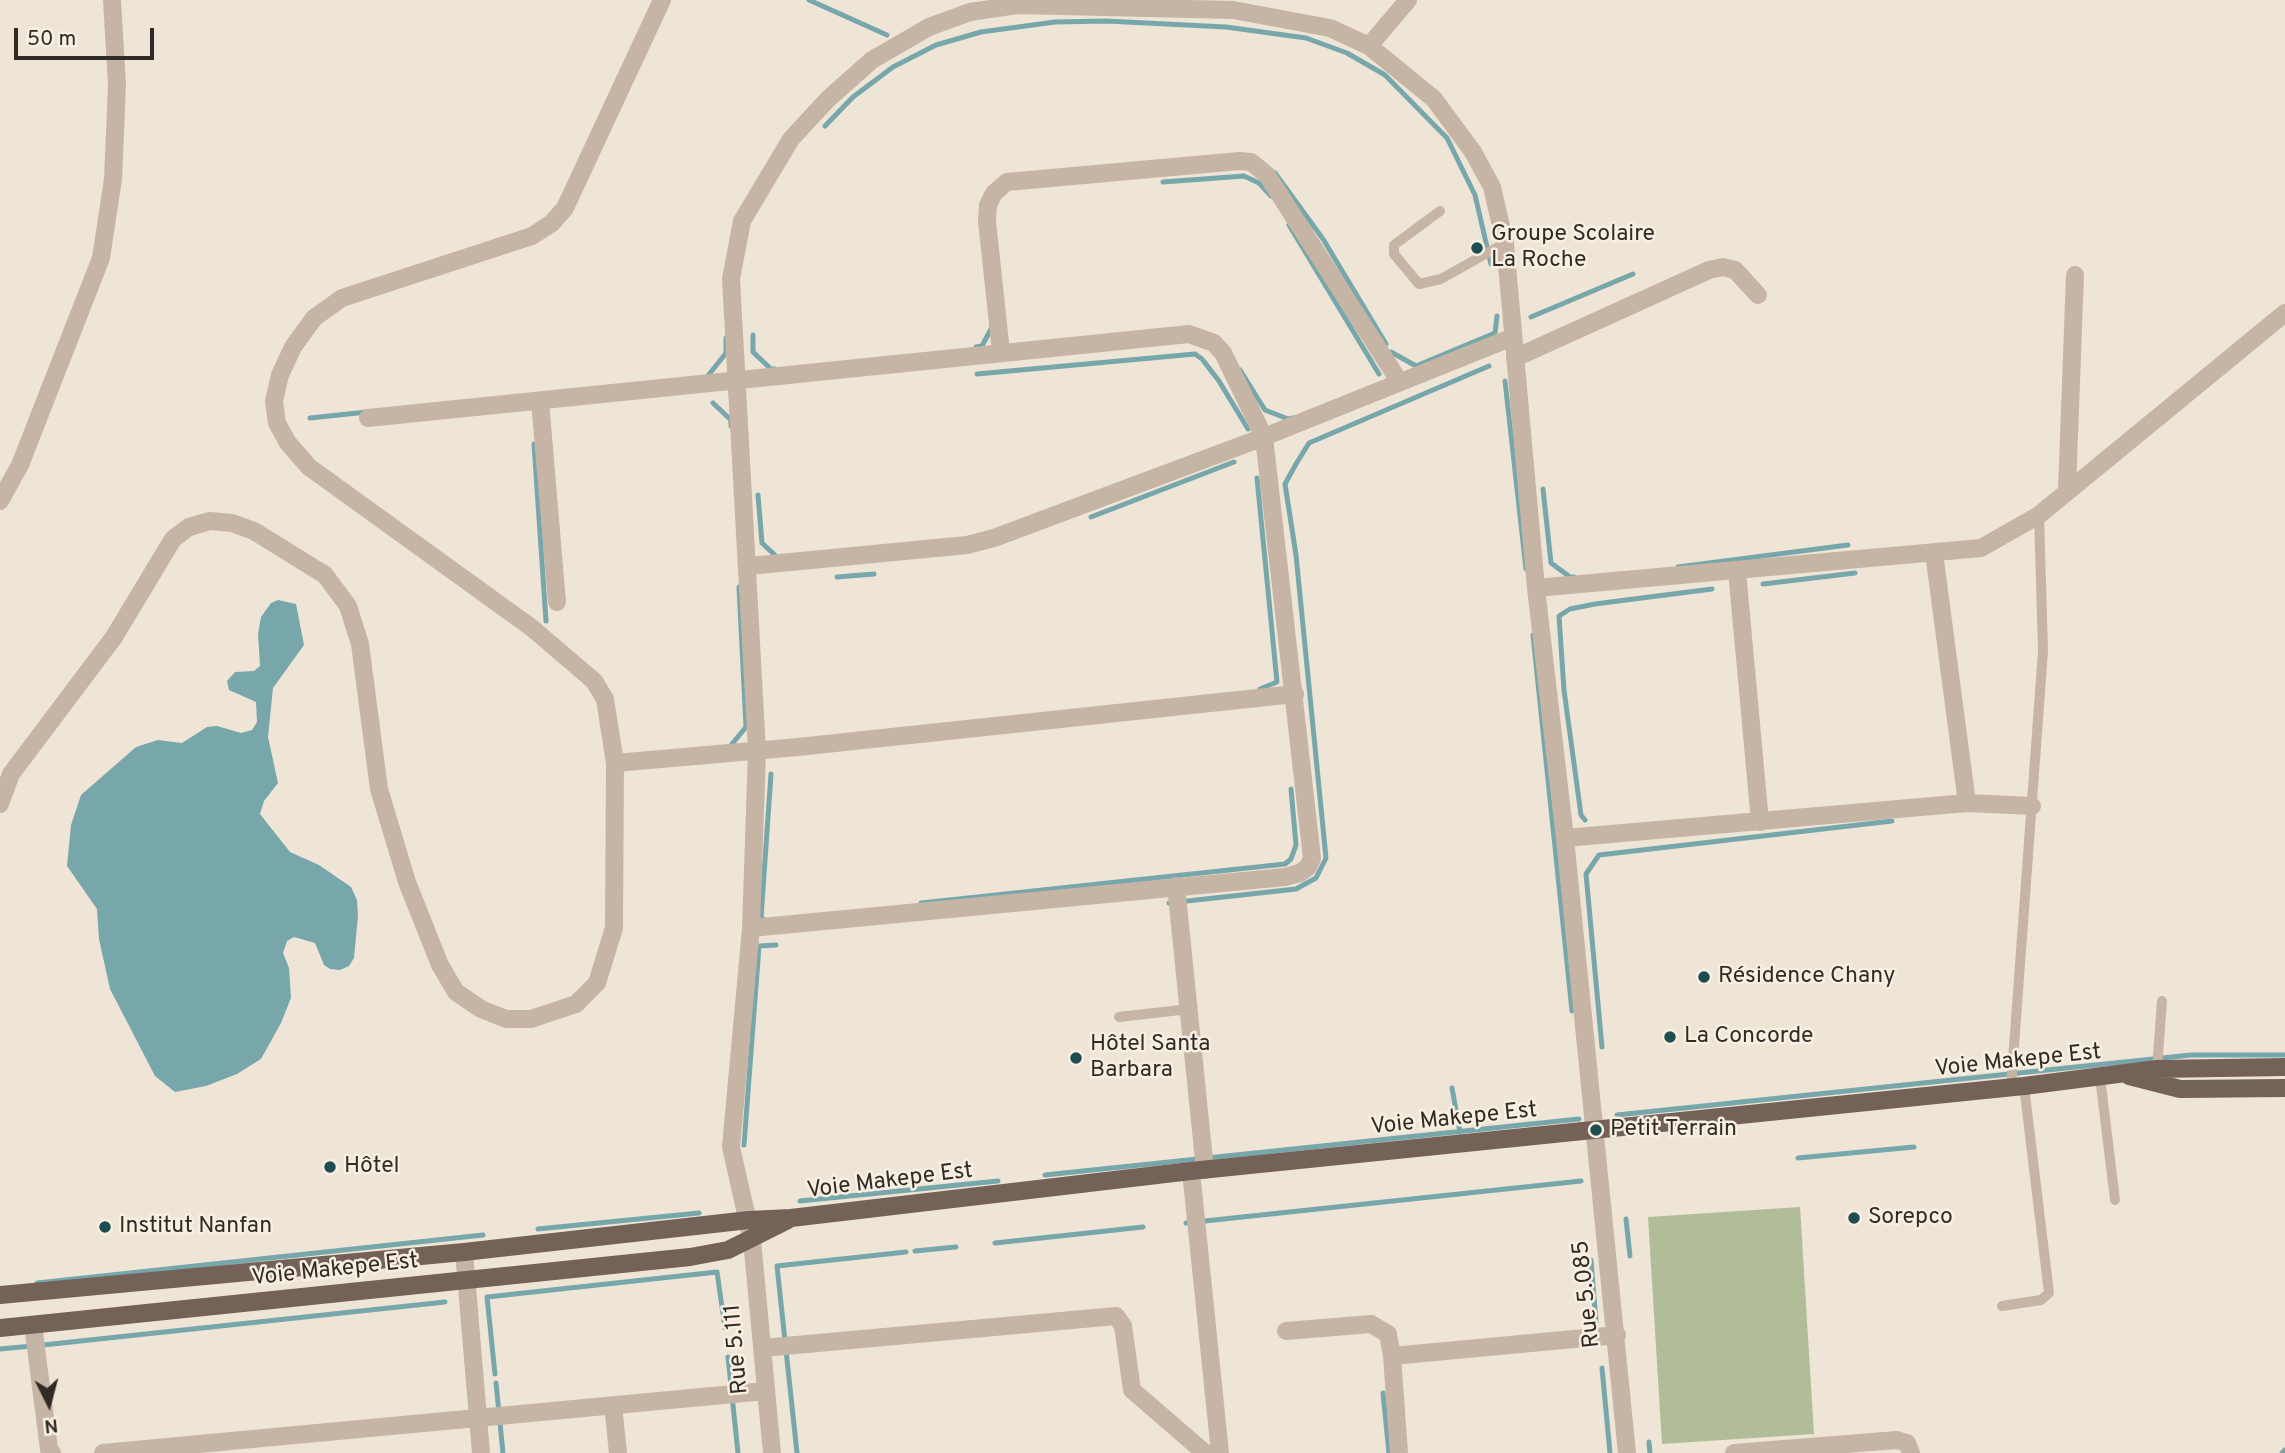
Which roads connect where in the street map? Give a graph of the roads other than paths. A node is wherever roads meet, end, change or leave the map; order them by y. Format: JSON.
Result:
{"nodes":[{"id":1,"x":112,"y":0,"type":"edge"},
{"id":2,"x":662,"y":0,"type":"edge"},
{"id":3,"x":1408,"y":0,"type":"edge"},
{"id":4,"x":1369,"y":46,"type":"junction"},
{"id":5,"x":1440,"y":211,"type":"dead end"},
{"id":6,"x":1505,"y":243,"type":"junction"},
{"id":7,"x":2075,"y":275,"type":"dead end"},
{"id":8,"x":1758,"y":295,"type":"dead end"},
{"id":9,"x":2285,"y":313,"type":"edge"},
{"id":10,"x":1513,"y":337,"type":"junction"},
{"id":11,"x":1001,"y":352,"type":"junction"},
{"id":12,"x":1515,"y":358,"type":"junction"},
{"id":13,"x":736,"y":381,"type":"junction"},
{"id":14,"x":1399,"y":381,"type":"junction"},
{"id":15,"x":540,"y":401,"type":"junction"},
{"id":16,"x":368,"y":418,"type":"dead end"},
{"id":17,"x":1264,"y":437,"type":"junction"},
{"id":18,"x":2067,"y":490,"type":"junction"},
{"id":19,"x":0,"y":501,"type":"edge"},
{"id":20,"x":2039,"y":515,"type":"junction"},
{"id":21,"x":1934,"y":553,"type":"junction"},
{"id":22,"x":749,"y":566,"type":"junction"},
{"id":23,"x":1737,"y":571,"type":"junction"},
{"id":24,"x":1536,"y":588,"type":"junction"},
{"id":25,"x":557,"y":602,"type":"dead end"},
{"id":26,"x":1295,"y":694,"type":"junction"},
{"id":27,"x":757,"y":751,"type":"junction"},
{"id":28,"x":615,"y":763,"type":"junction"},
{"id":29,"x":1967,"y":803,"type":"junction"},
{"id":30,"x":0,"y":804,"type":"edge"},
{"id":31,"x":2032,"y":806,"type":"junction"},
{"id":32,"x":1760,"y":822,"type":"junction"},
{"id":33,"x":1565,"y":838,"type":"junction"},
{"id":34,"x":1176,"y":886,"type":"junction"},
{"id":35,"x":751,"y":928,"type":"junction"},
{"id":36,"x":2162,"y":1001,"type":"dead end"},
{"id":37,"x":1189,"y":1009,"type":"junction"},
{"id":38,"x":1119,"y":1017,"type":"dead end"},
{"id":39,"x":2285,"y":1067,"type":"edge"},
{"id":40,"x":2157,"y":1069,"type":"junction"},
{"id":41,"x":2122,"y":1075,"type":"junction"},
{"id":42,"x":2100,"y":1077,"type":"junction"},
{"id":43,"x":2017,"y":1087,"type":"junction"},
{"id":44,"x":2285,"y":1088,"type":"edge"},
{"id":45,"x":1595,"y":1130,"type":"junction"},
{"id":46,"x":1198,"y":1170,"type":"junction"},
{"id":47,"x":2115,"y":1200,"type":"dead end"},
{"id":48,"x":791,"y":1218,"type":"junction"},
{"id":49,"x":748,"y":1220,"type":"junction"},
{"id":50,"x":752,"y":1240,"type":"junction"},
{"id":51,"x":464,"y":1252,"type":"junction"},
{"id":52,"x":468,"y":1282,"type":"junction"},
{"id":53,"x":0,"y":1295,"type":"edge"},
{"id":54,"x":2002,"y":1306,"type":"dead end"},
{"id":55,"x":33,"y":1325,"type":"junction"},
{"id":56,"x":0,"y":1328,"type":"edge"},
{"id":57,"x":1286,"y":1331,"type":"dead end"},
{"id":58,"x":1617,"y":1335,"type":"junction"},
{"id":59,"x":763,"y":1348,"type":"junction"},
{"id":60,"x":1392,"y":1356,"type":"junction"},
{"id":61,"x":766,"y":1391,"type":"junction"},
{"id":62,"x":613,"y":1405,"type":"junction"},
{"id":63,"x":478,"y":1416,"type":"junction"},
{"id":64,"x":52,"y":1453,"type":"edge"},
{"id":65,"x":103,"y":1453,"type":"edge"},
{"id":66,"x":481,"y":1453,"type":"edge"},
{"id":67,"x":618,"y":1453,"type":"edge"},
{"id":68,"x":772,"y":1453,"type":"edge"},
{"id":69,"x":1205,"y":1453,"type":"edge"},
{"id":70,"x":1220,"y":1453,"type":"edge"},
{"id":71,"x":1399,"y":1453,"type":"edge"},
{"id":72,"x":1628,"y":1453,"type":"edge"},
{"id":73,"x":1734,"y":1453,"type":"edge"},
{"id":74,"x":1911,"y":1453,"type":"edge"}],
"edges":[{"from":1,"to":19,"type":"street"},
{"from":2,"to":28,"type":"street"},
{"from":3,"to":4,"type":"street"},
{"from":4,"to":6,"type":"street","name":"Rue 5.085"},
{"from":4,"to":13,"type":"street","name":"Rue 5.111"},
{"from":5,"to":6,"type":"lane"},
{"from":6,"to":10,"type":"street","name":"Rue 5.085"},
{"from":7,"to":18,"type":"street"},
{"from":8,"to":12,"type":"street"},
{"from":9,"to":18,"type":"street"},
{"from":10,"to":12,"type":"street","name":"Rue 5.085"},
{"from":10,"to":14,"type":"street"},
{"from":11,"to":13,"type":"street"},
{"from":11,"to":14,"type":"street"},
{"from":11,"to":17,"type":"street"},
{"from":12,"to":24,"type":"street","name":"Rue 5.085"},
{"from":13,"to":15,"type":"street"},
{"from":13,"to":22,"type":"street","name":"Rue 5.111"},
{"from":14,"to":17,"type":"street"},
{"from":15,"to":16,"type":"street"},
{"from":15,"to":25,"type":"street"},
{"from":17,"to":22,"type":"street"},
{"from":17,"to":26,"type":"street"},
{"from":18,"to":20,"type":"street"},
{"from":20,"to":21,"type":"street"},
{"from":20,"to":31,"type":"lane"},
{"from":21,"to":23,"type":"street"},
{"from":21,"to":29,"type":"street"},
{"from":22,"to":27,"type":"street","name":"Rue 5.111"},
{"from":23,"to":24,"type":"street"},
{"from":23,"to":32,"type":"street"},
{"from":24,"to":33,"type":"street","name":"Rue 5.085"},
{"from":26,"to":27,"type":"street"},
{"from":26,"to":34,"type":"street"},
{"from":27,"to":28,"type":"street"},
{"from":27,"to":35,"type":"street","name":"Rue 5.111"},
{"from":28,"to":30,"type":"street"},
{"from":29,"to":31,"type":"street"},
{"from":29,"to":32,"type":"street"},
{"from":31,"to":43,"type":"lane"},
{"from":32,"to":33,"type":"street"},
{"from":33,"to":45,"type":"street","name":"Rue 5.085"},
{"from":34,"to":35,"type":"street"},
{"from":34,"to":37,"type":"street"},
{"from":35,"to":49,"type":"street","name":"Rue 5.111"},
{"from":36,"to":40,"type":"lane"},
{"from":37,"to":38,"type":"lane"},
{"from":37,"to":46,"type":"street"},
{"from":39,"to":40,"type":"main road","name":"Voie Makepe Est"},
{"from":40,"to":41,"type":"main road","name":"Voie Makepe Est"},
{"from":41,"to":42,"type":"main road","name":"Voie Makepe Est"},
{"from":41,"to":44,"type":"main road","name":"Voie Makepe Est"},
{"from":42,"to":43,"type":"main road","name":"Voie Makepe Est"},
{"from":42,"to":47,"type":"lane"},
{"from":43,"to":45,"type":"main road","name":"Voie Makepe Est"},
{"from":43,"to":54,"type":"lane"},
{"from":45,"to":46,"type":"main road","name":"Voie Makepe Est"},
{"from":45,"to":58,"type":"street","name":"Rue 5.085"},
{"from":46,"to":48,"type":"main road","name":"Voie Makepe Est"},
{"from":46,"to":70,"type":"street"},
{"from":48,"to":49,"type":"main road","name":"Voie Makepe Est"},
{"from":48,"to":50,"type":"main road","name":"Voie Makepe Est"},
{"from":49,"to":50,"type":"street","name":"Rue 5.111"},
{"from":49,"to":51,"type":"main road","name":"Voie Makepe Est"},
{"from":50,"to":52,"type":"main road","name":"Voie Makepe Est"},
{"from":50,"to":59,"type":"street","name":"Rue 5.111"},
{"from":51,"to":52,"type":"street"},
{"from":51,"to":53,"type":"main road","name":"Voie Makepe Est"},
{"from":52,"to":55,"type":"main road","name":"Voie Makepe Est"},
{"from":52,"to":63,"type":"street"},
{"from":55,"to":56,"type":"main road","name":"Voie Makepe Est"},
{"from":55,"to":64,"type":"street"},
{"from":57,"to":60,"type":"street"},
{"from":58,"to":60,"type":"street"},
{"from":58,"to":72,"type":"street","name":"Rue 5.085"},
{"from":59,"to":61,"type":"street","name":"Rue 5.111"},
{"from":59,"to":69,"type":"street"},
{"from":60,"to":71,"type":"street"},
{"from":61,"to":62,"type":"street"},
{"from":61,"to":68,"type":"street","name":"Rue 5.111"},
{"from":62,"to":63,"type":"street"},
{"from":62,"to":67,"type":"street"},
{"from":63,"to":65,"type":"street"},
{"from":63,"to":66,"type":"street"},
{"from":73,"to":74,"type":"street"}]}
